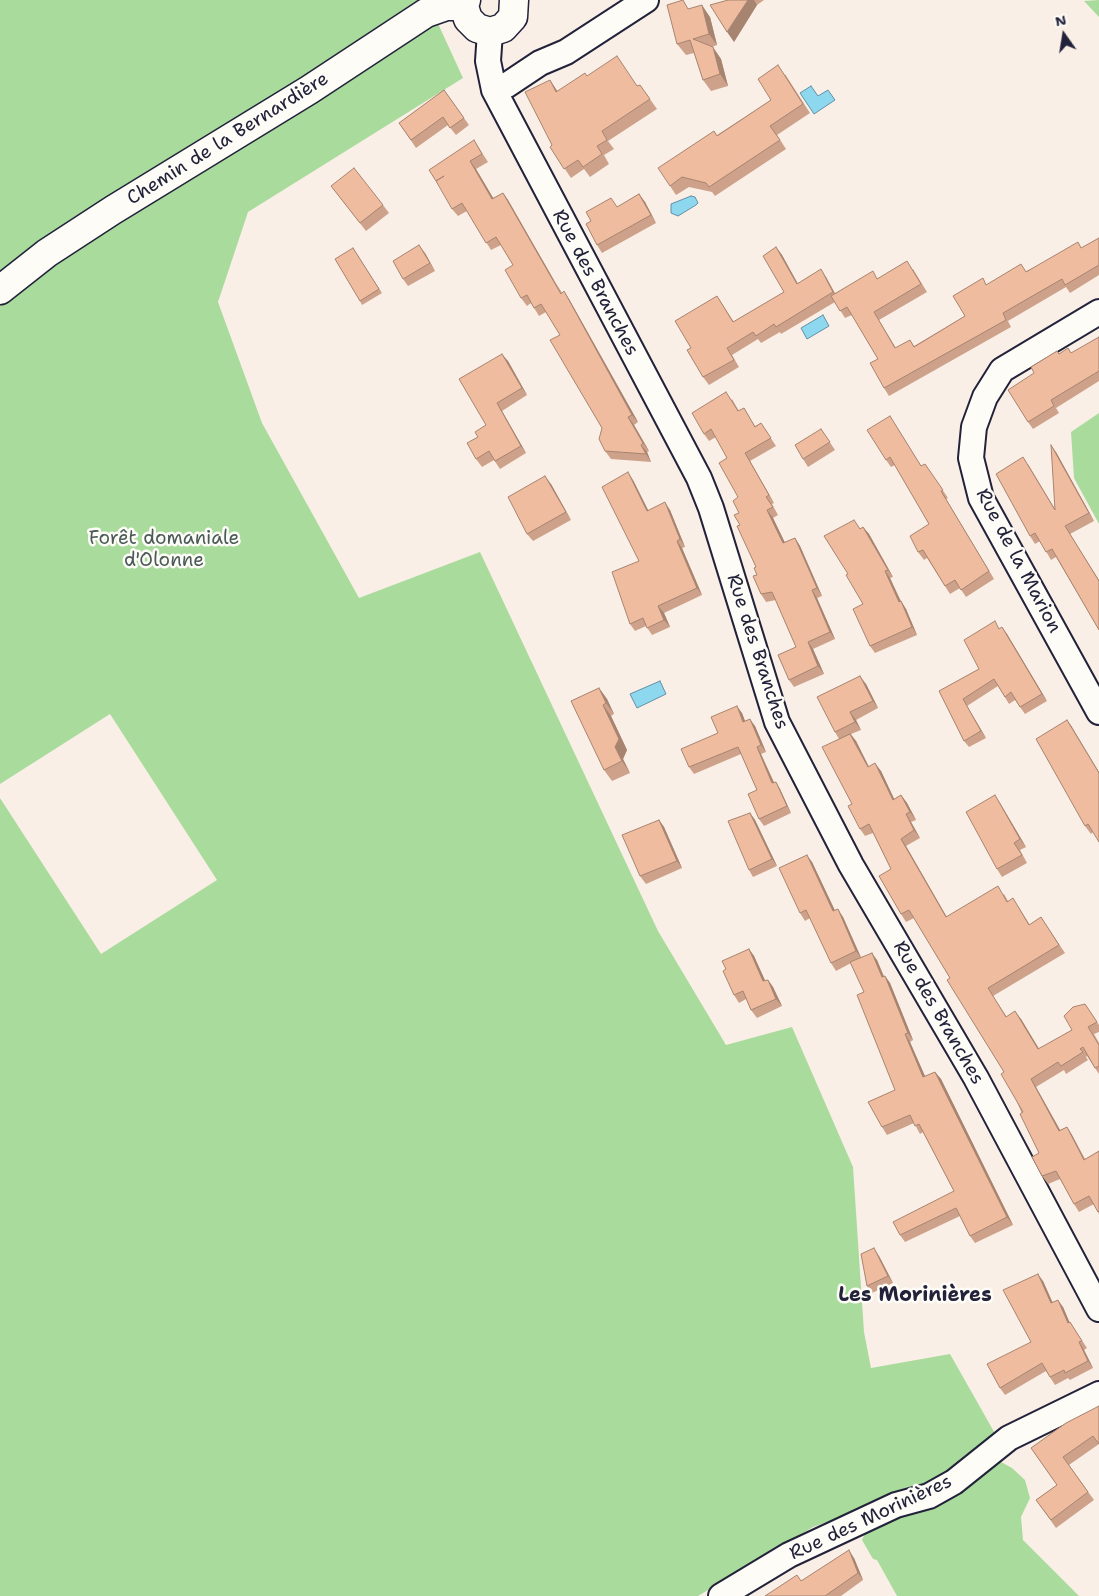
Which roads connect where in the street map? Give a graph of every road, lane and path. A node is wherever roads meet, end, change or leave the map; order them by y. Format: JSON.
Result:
{"nodes":[{"id":1,"x":514,"y":0,"type":"edge"},
{"id":2,"x":646,"y":0,"type":"edge"},
{"id":3,"x":465,"y":3,"type":"edge"},
{"id":4,"x":490,"y":32,"type":"junction"},
{"id":5,"x":494,"y":90,"type":"junction"},
{"id":6,"x":0,"y":290,"type":"edge"},
{"id":7,"x":1099,"y":312,"type":"edge"},
{"id":8,"x":1099,"y":712,"type":"edge"},
{"id":9,"x":1099,"y":1309,"type":"edge"},
{"id":10,"x":1099,"y":1394,"type":"edge"},
{"id":11,"x":721,"y":1596,"type":"edge"}],
"edges":[{"from":1,"to":4,"type":"street"},
{"from":2,"to":5,"type":"street"},
{"from":3,"to":4,"type":"street"},
{"from":3,"to":6,"type":"street","name":"Chemin de la Bernardière"},
{"from":4,"to":5,"type":"street","name":"Rue des Branches"},
{"from":5,"to":9,"type":"street","name":"Rue des Branches"},
{"from":7,"to":8,"type":"street","name":"Rue de la Marion"},
{"from":10,"to":11,"type":"street","name":"Rue des Morinières"}]}
